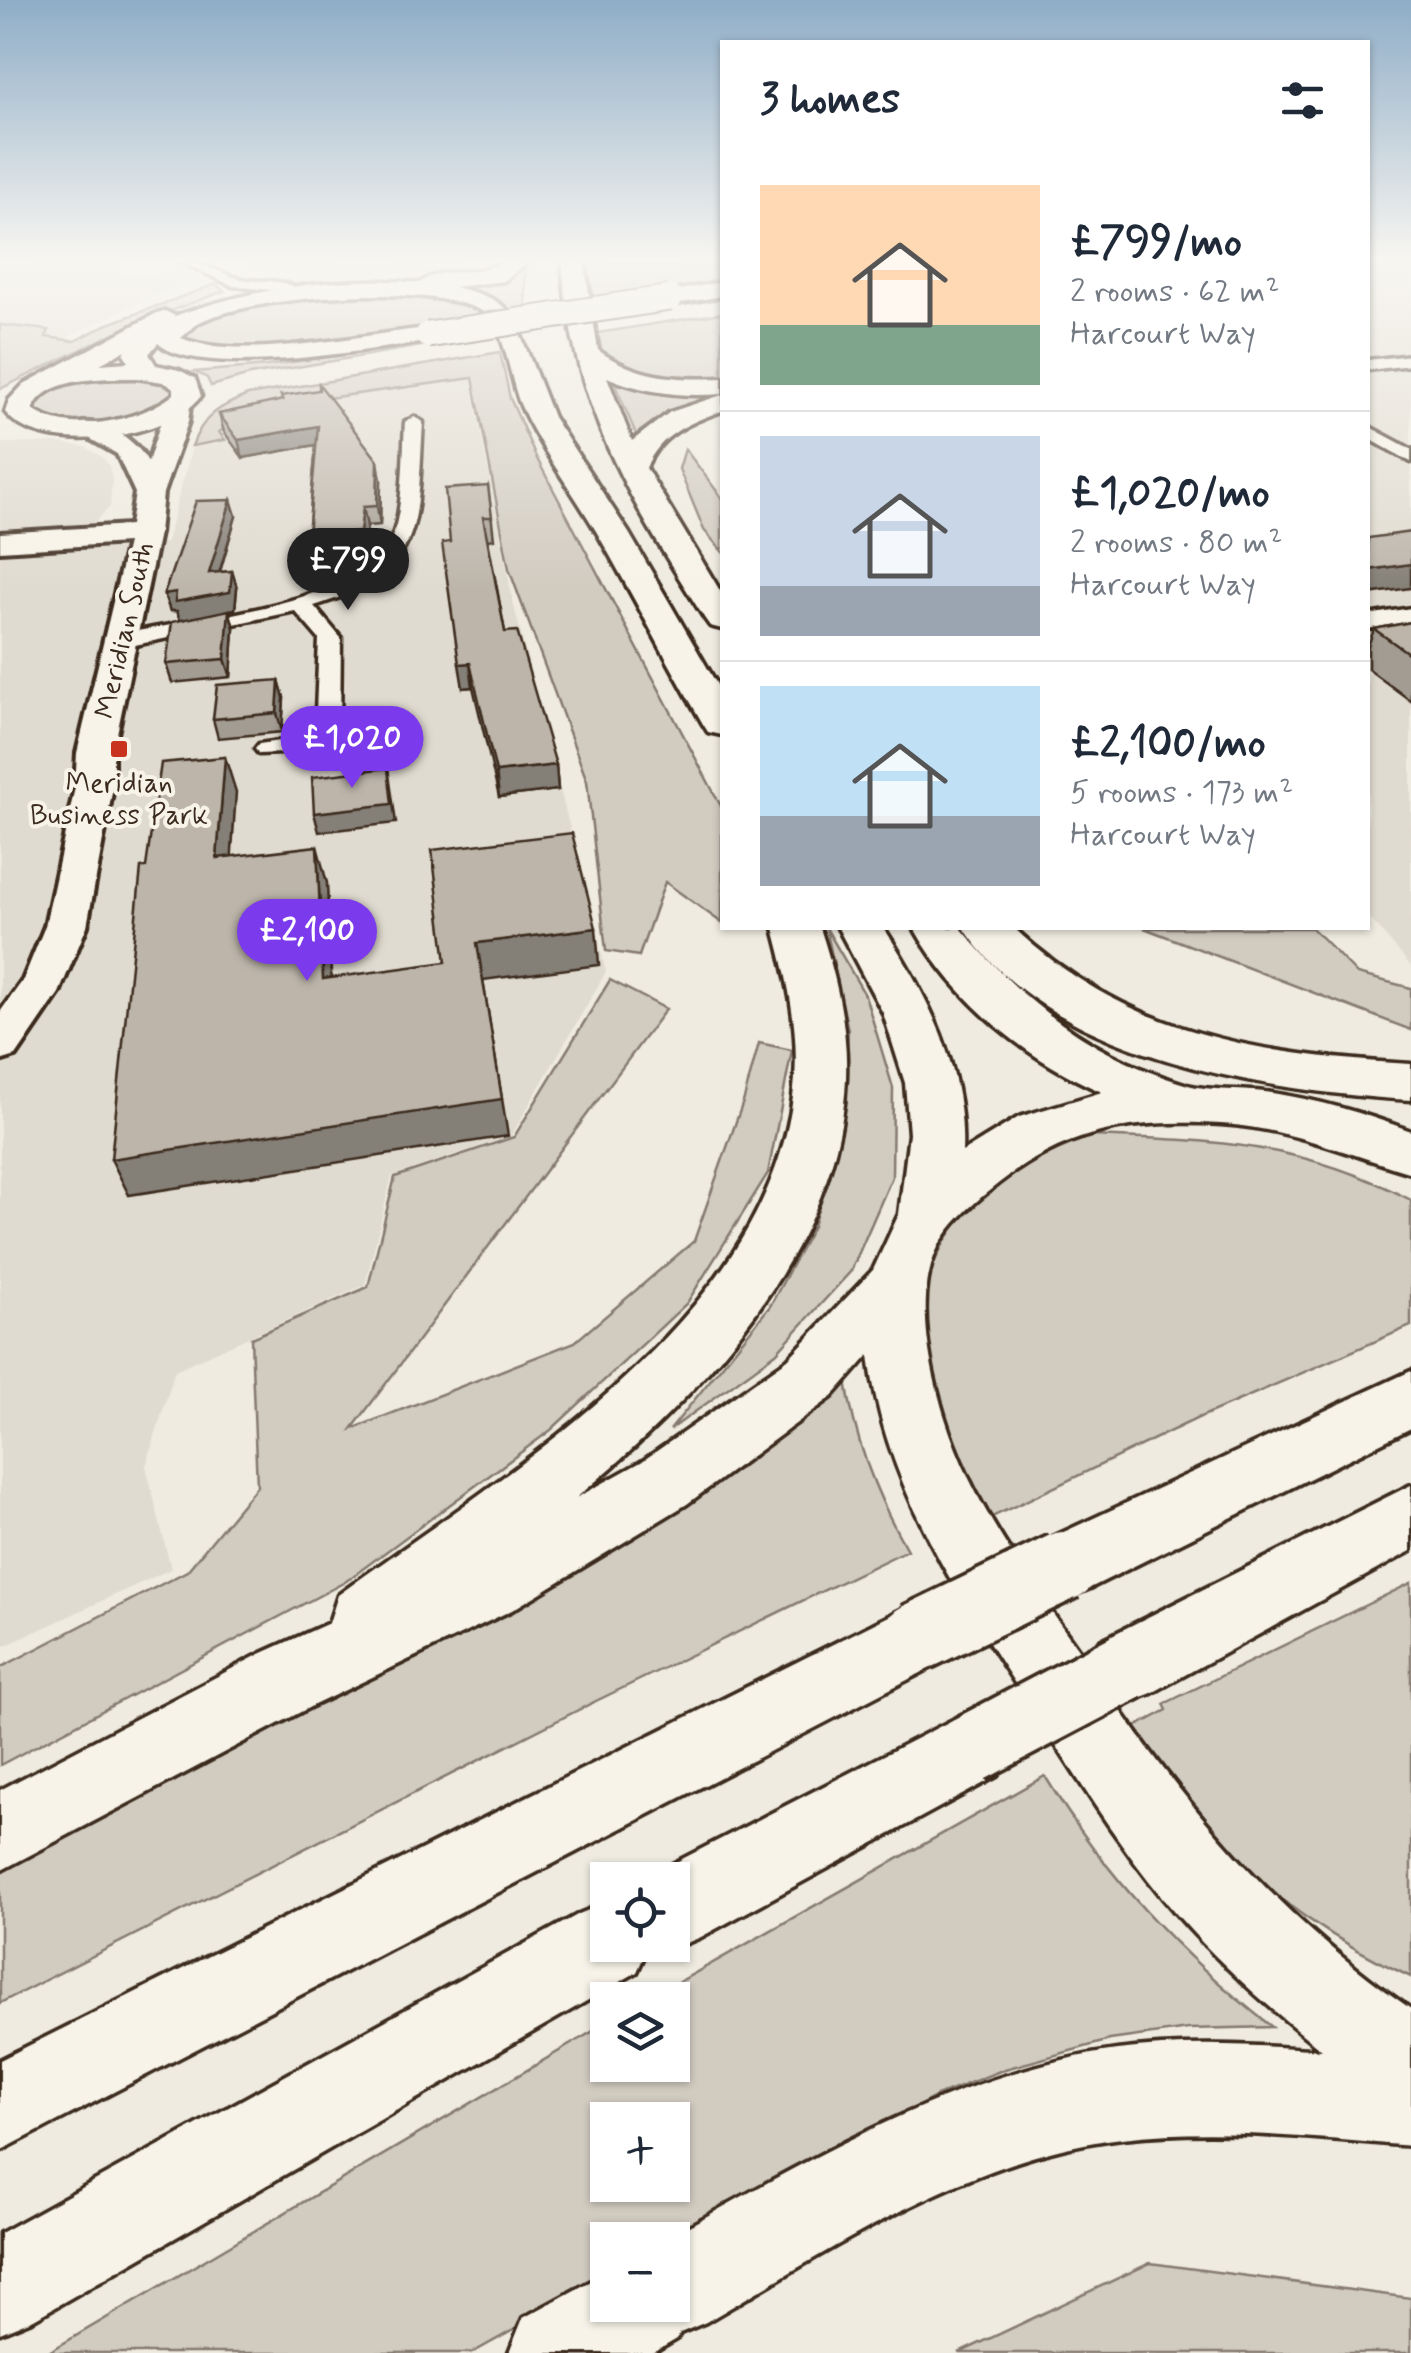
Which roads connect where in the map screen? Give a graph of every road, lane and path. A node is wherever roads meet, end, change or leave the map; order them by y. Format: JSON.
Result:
{"nodes":[{"id":1,"x":68,"y":371,"type":"edge"},
{"id":2,"x":127,"y":371,"type":"edge"},
{"id":3,"x":152,"y":371,"type":"edge"},
{"id":4,"x":301,"y":371,"type":"edge"},
{"id":5,"x":522,"y":371,"type":"edge"},
{"id":6,"x":592,"y":371,"type":"edge"},
{"id":7,"x":609,"y":371,"type":"edge"},
{"id":8,"x":264,"y":379,"type":"dead end"},
{"id":9,"x":720,"y":386,"type":"edge"},
{"id":10,"x":40,"y":387,"type":"junction"},
{"id":11,"x":555,"y":387,"type":"dead end"},
{"id":12,"x":218,"y":391,"type":"dead end"},
{"id":13,"x":0,"y":404,"type":"edge"},
{"id":14,"x":720,"y":404,"type":"edge"},
{"id":15,"x":179,"y":405,"type":"junction"},
{"id":16,"x":414,"y":422,"type":"dead end"},
{"id":17,"x":82,"y":429,"type":"junction"},
{"id":18,"x":1370,"y":432,"type":"edge"},
{"id":19,"x":0,"y":434,"type":"edge"},
{"id":20,"x":1411,"y":457,"type":"edge"},
{"id":21,"x":631,"y":469,"type":"junction"},
{"id":22,"x":150,"y":493,"type":"junction"},
{"id":23,"x":596,"y":503,"type":"junction"},
{"id":24,"x":144,"y":532,"type":"junction"},
{"id":25,"x":0,"y":542,"type":"edge"},
{"id":26,"x":300,"y":604,"type":"junction"},
{"id":27,"x":720,"y":616,"type":"edge"},
{"id":28,"x":1411,"y":616,"type":"edge"},
{"id":29,"x":1370,"y":622,"type":"edge"},
{"id":30,"x":121,"y":641,"type":"junction"},
{"id":31,"x":720,"y":720,"type":"edge"},
{"id":32,"x":398,"y":735,"type":"dead end"},
{"id":33,"x":327,"y":744,"type":"junction"},
{"id":34,"x":268,"y":749,"type":"dead end"},
{"id":35,"x":797,"y":930,"type":"edge"},
{"id":36,"x":862,"y":930,"type":"edge"},
{"id":37,"x":939,"y":930,"type":"edge"},
{"id":38,"x":990,"y":930,"type":"edge"},
{"id":39,"x":0,"y":1045,"type":"edge"},
{"id":40,"x":1411,"y":1082,"type":"edge"},
{"id":41,"x":1213,"y":1106,"type":"junction"},
{"id":42,"x":1411,"y":1111,"type":"edge"},
{"id":43,"x":1300,"y":1117,"type":"junction"},
{"id":44,"x":1411,"y":1153,"type":"edge"},
{"id":45,"x":927,"y":1215,"type":"junction"},
{"id":46,"x":900,"y":1280,"type":"junction"},
{"id":47,"x":1411,"y":1398,"type":"edge"},
{"id":48,"x":1411,"y":1516,"type":"edge"},
{"id":49,"x":286,"y":1680,"type":"junction"},
{"id":50,"x":0,"y":1832,"type":"edge"},
{"id":51,"x":690,"y":1898,"type":"edge"},
{"id":52,"x":590,"y":1953,"type":"edge"},
{"id":53,"x":1411,"y":2060,"type":"edge"},
{"id":54,"x":1411,"y":2102,"type":"edge"},
{"id":55,"x":0,"y":2107,"type":"edge"},
{"id":56,"x":690,"y":2278,"type":"edge"},
{"id":57,"x":0,"y":2285,"type":"edge"},
{"id":58,"x":613,"y":2322,"type":"edge"},
{"id":59,"x":558,"y":2353,"type":"edge"}],
"edges":[{"from":1,"to":10,"type":"highway"},
{"from":2,"to":10,"type":"highway"},
{"from":3,"to":15,"type":"highway"},
{"from":4,"to":8,"type":"highway"},
{"from":5,"to":23,"type":"highway"},
{"from":6,"to":21,"type":"highway"},
{"from":7,"to":9,"type":"highway"},
{"from":10,"to":13,"type":"highway"},
{"from":10,"to":17,"type":"highway"},
{"from":11,"to":23,"type":"highway"},
{"from":12,"to":15,"type":"highway"},
{"from":14,"to":21,"type":"highway"},
{"from":15,"to":17,"type":"highway"},
{"from":15,"to":22,"type":"street","name":"Meridian South"},
{"from":16,"to":26,"type":"street"},
{"from":17,"to":19,"type":"highway"},
{"from":17,"to":22,"type":"street"},
{"from":18,"to":20,"type":"street"},
{"from":21,"to":27,"type":"highway"},
{"from":22,"to":24,"type":"street","name":"Meridian South"},
{"from":23,"to":31,"type":"highway"},
{"from":24,"to":25,"type":"street"},
{"from":24,"to":30,"type":"street","name":"Meridian South"},
{"from":26,"to":30,"type":"street"},
{"from":26,"to":33,"type":"street"},
{"from":28,"to":29,"type":"street"},
{"from":30,"to":39,"type":"street","name":"Meridian South"},
{"from":32,"to":33,"type":"street"},
{"from":33,"to":34,"type":"street"},
{"from":35,"to":49,"type":"highway"},
{"from":36,"to":45,"type":"highway"},
{"from":37,"to":41,"type":"highway"},
{"from":38,"to":40,"type":"highway"},
{"from":41,"to":43,"type":"highway"},
{"from":41,"to":45,"type":"highway"},
{"from":42,"to":43,"type":"highway"},
{"from":43,"to":44,"type":"highway"},
{"from":45,"to":46,"type":"highway"},
{"from":46,"to":49,"type":"highway"},
{"from":46,"to":53,"type":"highway"},
{"from":47,"to":55,"type":"highway","bridge":true},
{"from":48,"to":51,"type":"highway","bridge":true},
{"from":49,"to":50,"type":"highway"},
{"from":52,"to":57,"type":"highway"},
{"from":54,"to":56,"type":"highway"},
{"from":58,"to":59,"type":"highway"}]}
